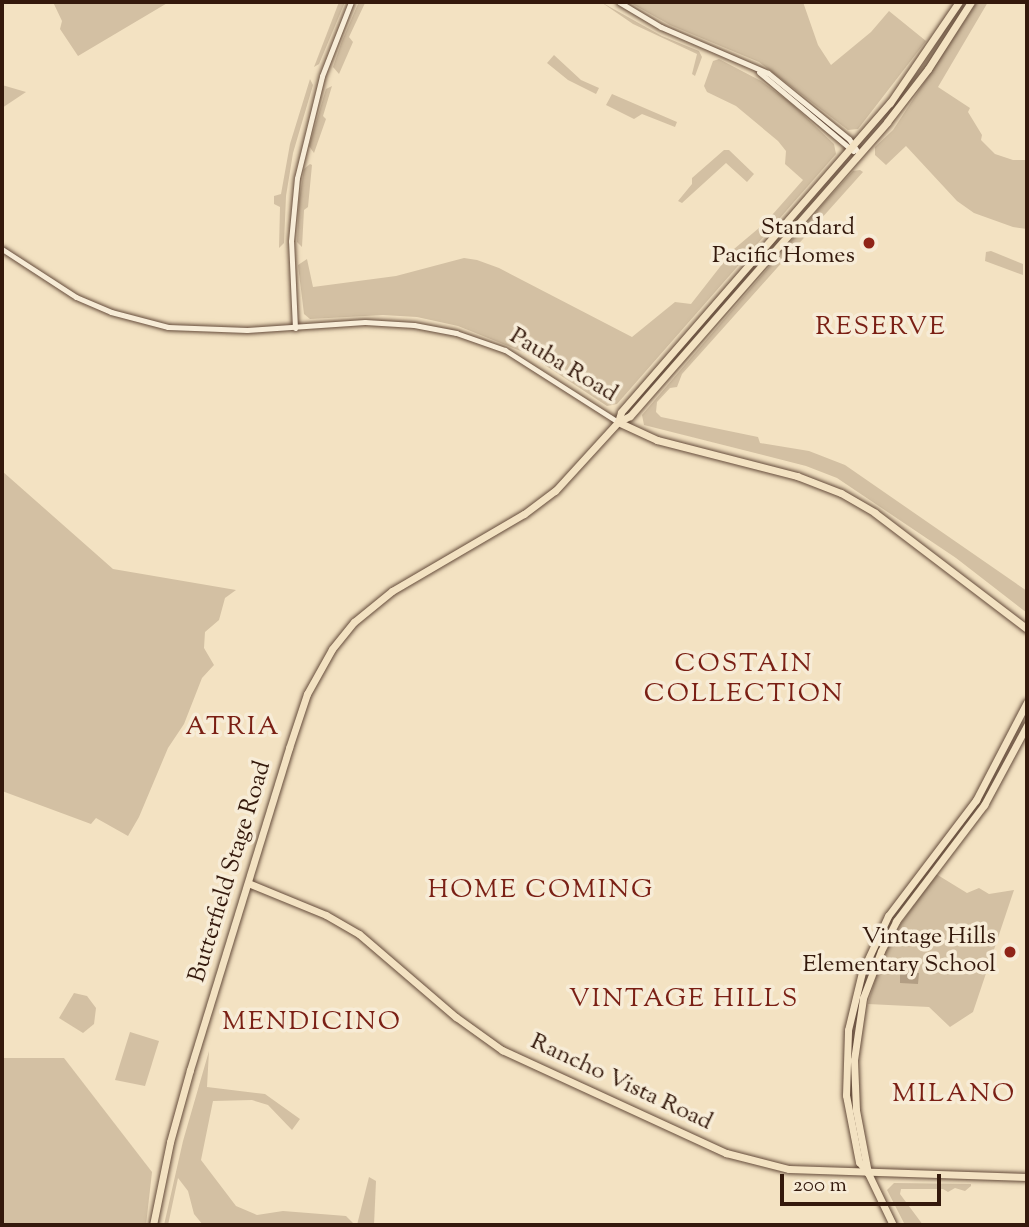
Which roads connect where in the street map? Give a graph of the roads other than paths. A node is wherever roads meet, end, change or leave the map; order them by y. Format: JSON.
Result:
{"nodes":[{"id":1,"x":351,"y":2,"type":"edge"},
{"id":2,"x":619,"y":2,"type":"edge"},
{"id":3,"x":960,"y":2,"type":"edge"},
{"id":4,"x":971,"y":2,"type":"edge"},
{"id":5,"x":852,"y":147,"type":"junction"},
{"id":6,"x":859,"y":154,"type":"junction"},
{"id":7,"x":2,"y":249,"type":"edge"},
{"id":8,"x":295,"y":328,"type":"junction"},
{"id":9,"x":618,"y":422,"type":"junction"},
{"id":10,"x":1027,"y":629,"type":"edge"},
{"id":11,"x":1027,"y":702,"type":"edge"},
{"id":12,"x":1027,"y":725,"type":"edge"},
{"id":13,"x":248,"y":883,"type":"junction"},
{"id":14,"x":869,"y":1173,"type":"junction"},
{"id":15,"x":1027,"y":1177,"type":"edge"},
{"id":16,"x":153,"y":1225,"type":"edge"},
{"id":17,"x":893,"y":1225,"type":"edge"}],
"edges":[{"from":1,"to":8,"type":"street"},
{"from":2,"to":5,"type":"street"},
{"from":3,"to":5,"type":"main road","name":"Butterfield Stage Road"},
{"from":4,"to":6,"type":"main road","name":"Butterfield Stage Road"},
{"from":5,"to":6,"type":"street"},
{"from":5,"to":9,"type":"main road","name":"Butterfield Stage Road"},
{"from":6,"to":9,"type":"main road","name":"Butterfield Stage Road"},
{"from":7,"to":8,"type":"street","name":"Pauba Road"},
{"from":8,"to":9,"type":"street","name":"Pauba Road"},
{"from":9,"to":10,"type":"main road","name":"Pauba Road"},
{"from":9,"to":13,"type":"main road","name":"Butterfield Stage Road"},
{"from":11,"to":14,"type":"main road"},
{"from":12,"to":14,"type":"main road"},
{"from":13,"to":14,"type":"main road","name":"Rancho Vista Road"},
{"from":13,"to":16,"type":"main road","name":"Butterfield Stage Road"},
{"from":14,"to":15,"type":"main road","name":"Rancho Vista Road"},
{"from":14,"to":17,"type":"main road"}]}
